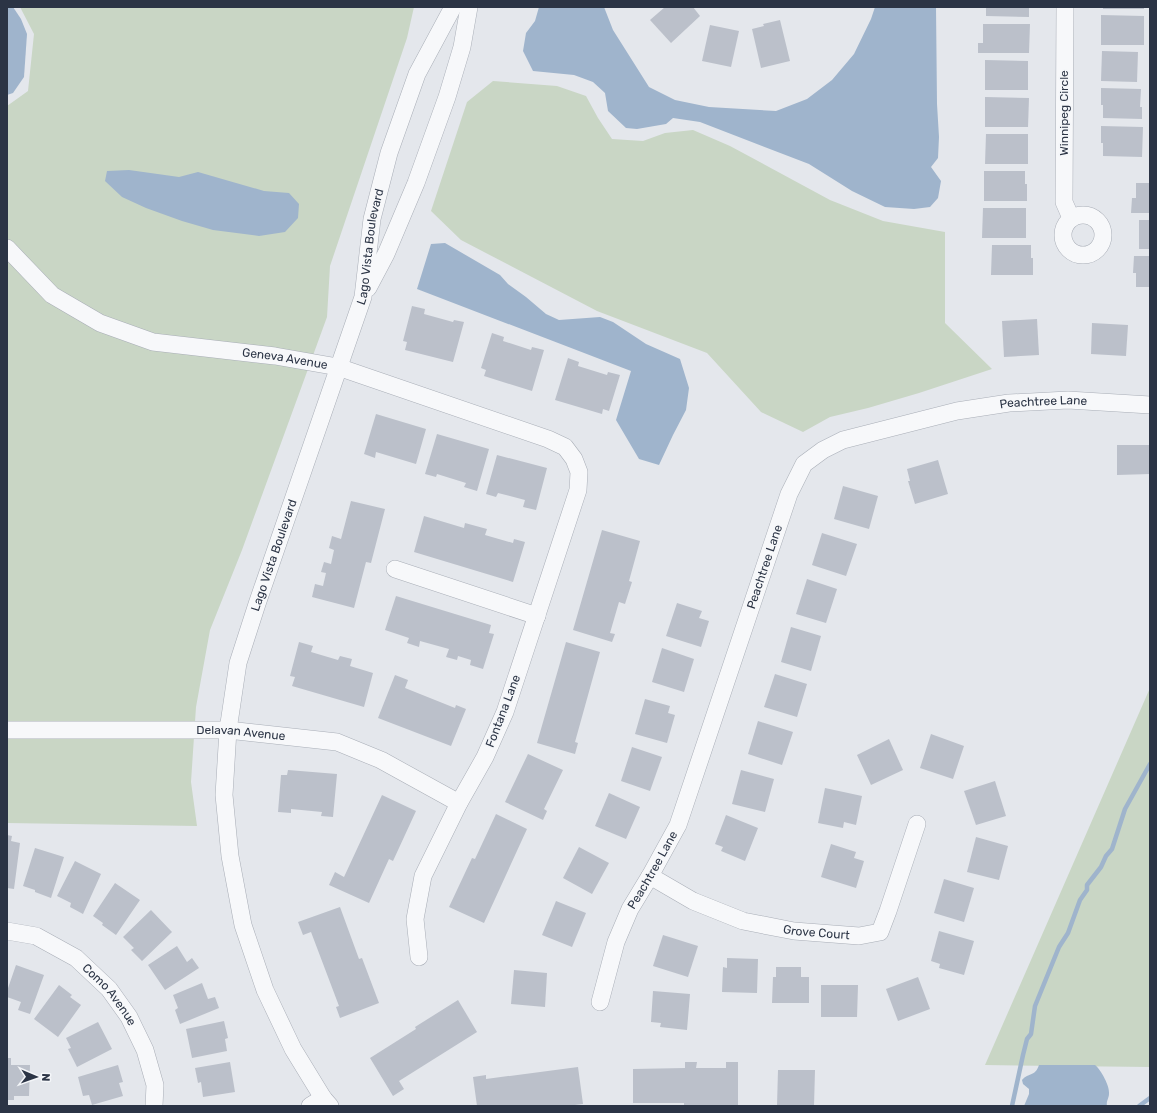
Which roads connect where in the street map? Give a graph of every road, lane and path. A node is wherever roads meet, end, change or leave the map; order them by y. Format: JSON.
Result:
{"nodes":[{"id":1,"x":453,"y":7,"type":"edge"},
{"id":2,"x":468,"y":7,"type":"edge"},
{"id":3,"x":1065,"y":7,"type":"edge"},
{"id":4,"x":1071,"y":218,"type":"dead end"},
{"id":5,"x":8,"y":253,"type":"edge"},
{"id":6,"x":363,"y":297,"type":"junction"},
{"id":7,"x":338,"y":367,"type":"junction"},
{"id":8,"x":1150,"y":405,"type":"edge"},
{"id":9,"x":574,"y":459,"type":"joint"},
{"id":10,"x":395,"y":569,"type":"dead end"},
{"id":11,"x":537,"y":616,"type":"junction"},
{"id":12,"x":7,"y":730,"type":"edge"},
{"id":13,"x":228,"y":730,"type":"junction"},
{"id":14,"x":459,"y":803,"type":"junction"},
{"id":15,"x":918,"y":824,"type":"dead end"},
{"id":16,"x":650,"y":876,"type":"junction"},
{"id":17,"x":7,"y":931,"type":"edge"},
{"id":18,"x":419,"y":957,"type":"dead end"},
{"id":19,"x":600,"y":1002,"type":"dead end"},
{"id":20,"x":321,"y":1103,"type":"edge"},
{"id":21,"x":154,"y":1106,"type":"edge"}],
"edges":[{"from":1,"to":6,"type":"street","name":"Lago Vista Boulevard"},
{"from":2,"to":6,"type":"street"},
{"from":3,"to":4,"type":"street","name":"Winnipeg Circle"},
{"from":5,"to":7,"type":"street","name":"Geneva Avenue"},
{"from":6,"to":7,"type":"street","name":"Lago Vista Boulevard"},
{"from":7,"to":9,"type":"street","name":"Geneva Avenue"},
{"from":7,"to":13,"type":"street","name":"Lago Vista Boulevard"},
{"from":8,"to":16,"type":"street","name":"Peachtree Lane"},
{"from":9,"to":11,"type":"street","name":"Fontana Lane"},
{"from":10,"to":11,"type":"street"},
{"from":11,"to":14,"type":"street","name":"Fontana Lane"},
{"from":12,"to":13,"type":"street","name":"Delavan Avenue"},
{"from":13,"to":14,"type":"street","name":"Delavan Avenue"},
{"from":13,"to":20,"type":"street","name":"Lago Vista Boulevard"},
{"from":14,"to":18,"type":"street","name":"Fontana Lane"},
{"from":15,"to":16,"type":"street","name":"Grove Court"},
{"from":16,"to":19,"type":"street","name":"Peachtree Lane"},
{"from":17,"to":21,"type":"street","name":"Como Avenue"}]}
